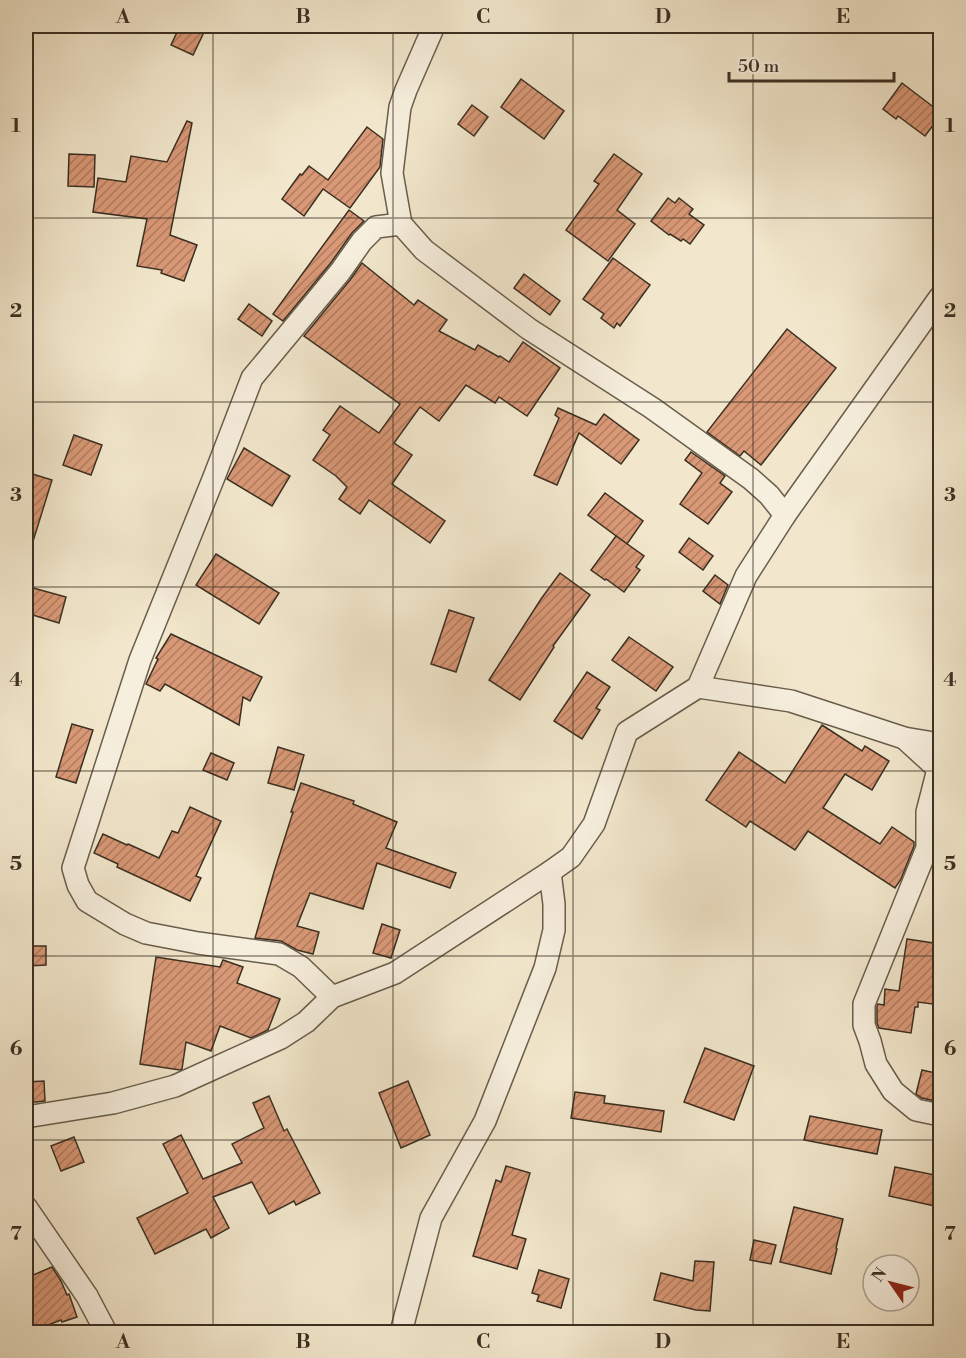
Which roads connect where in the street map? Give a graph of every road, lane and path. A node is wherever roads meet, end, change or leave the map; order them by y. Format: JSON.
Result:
{"nodes":[{"id":1,"x":434,"y":26,"type":"edge"},
{"id":2,"x":401,"y":224,"type":"junction"},
{"id":3,"x":940,"y":297,"type":"edge"},
{"id":4,"x":785,"y":515,"type":"junction"},
{"id":5,"x":698,"y":687,"type":"junction"},
{"id":6,"x":904,"y":738,"type":"junction"},
{"id":7,"x":940,"y":744,"type":"edge"},
{"id":8,"x":550,"y":872,"type":"junction"},
{"id":9,"x":332,"y":997,"type":"junction"},
{"id":10,"x":940,"y":1116,"type":"edge"},
{"id":11,"x":26,"y":1117,"type":"edge"},
{"id":12,"x":26,"y":1207,"type":"edge"},
{"id":13,"x":106,"y":1332,"type":"edge"},
{"id":14,"x":401,"y":1332,"type":"edge"}],
"edges":[{"from":1,"to":2,"type":"street"},
{"from":2,"to":4,"type":"street"},
{"from":2,"to":9,"type":"street"},
{"from":3,"to":4,"type":"street"},
{"from":4,"to":5,"type":"street"},
{"from":5,"to":6,"type":"street"},
{"from":5,"to":8,"type":"street"},
{"from":6,"to":7,"type":"street"},
{"from":6,"to":10,"type":"street"},
{"from":8,"to":9,"type":"street"},
{"from":8,"to":14,"type":"street"},
{"from":9,"to":11,"type":"street"},
{"from":12,"to":13,"type":"street"}]}
